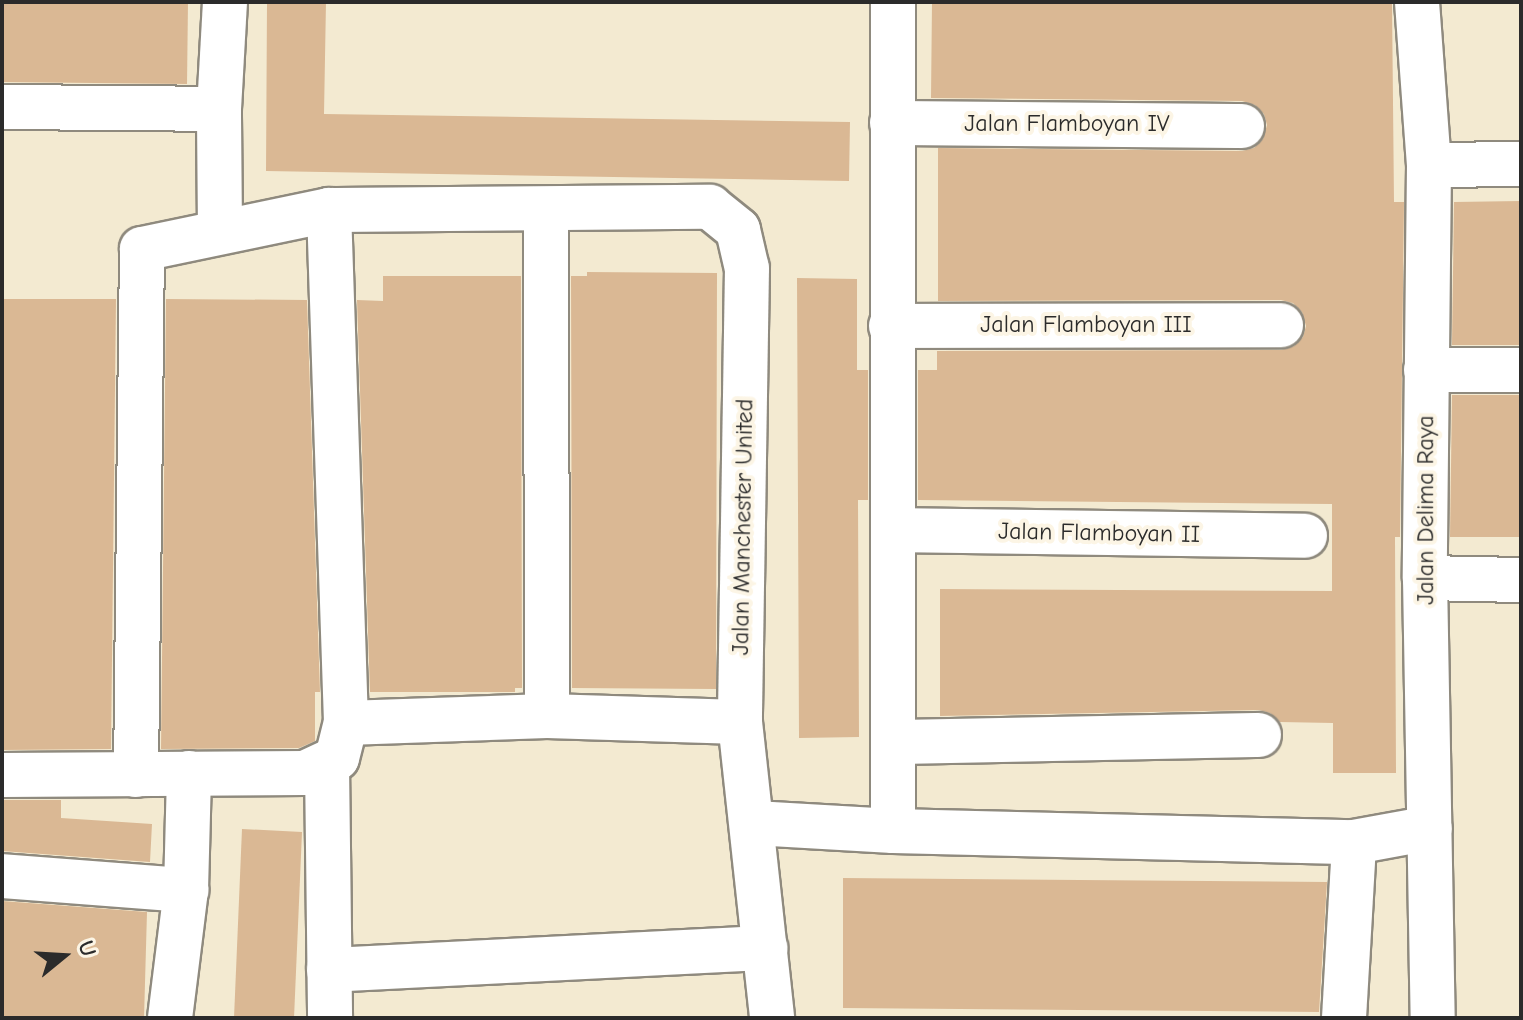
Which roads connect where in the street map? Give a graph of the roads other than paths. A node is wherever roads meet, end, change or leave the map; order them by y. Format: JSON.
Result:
{"nodes":[{"id":1,"x":225,"y":2,"type":"edge"},
{"id":2,"x":893,"y":2,"type":"edge"},
{"id":3,"x":1417,"y":2,"type":"edge"},
{"id":4,"x":2,"y":107,"type":"edge"},
{"id":5,"x":219,"y":109,"type":"junction"},
{"id":6,"x":892,"y":123,"type":"junction"},
{"id":7,"x":1242,"y":126,"type":"dead end"},
{"id":8,"x":1521,"y":164,"type":"edge"},
{"id":9,"x":1429,"y":165,"type":"junction"},
{"id":10,"x":329,"y":210,"type":"junction"},
{"id":11,"x":546,"y":211,"type":"junction"},
{"id":12,"x":220,"y":231,"type":"junction"},
{"id":13,"x":1281,"y":325,"type":"dead end"},
{"id":14,"x":891,"y":326,"type":"junction"},
{"id":15,"x":1426,"y":370,"type":"junction"},
{"id":16,"x":1521,"y":370,"type":"edge"},
{"id":17,"x":894,"y":530,"type":"junction"},
{"id":18,"x":1305,"y":536,"type":"dead end"},
{"id":19,"x":1425,"y":578,"type":"junction"},
{"id":20,"x":1521,"y":580,"type":"edge"},
{"id":21,"x":547,"y":716,"type":"junction"},
{"id":22,"x":740,"y":722,"type":"junction"},
{"id":23,"x":346,"y":723,"type":"junction"},
{"id":24,"x":1259,"y":735,"type":"dead end"},
{"id":25,"x":896,"y":742,"type":"junction"},
{"id":26,"x":327,"y":765,"type":"junction"},
{"id":27,"x":189,"y":773,"type":"junction"},
{"id":28,"x":2,"y":775,"type":"edge"},
{"id":29,"x":136,"y":775,"type":"junction"},
{"id":30,"x":754,"y":823,"type":"junction"},
{"id":31,"x":1430,"y":828,"type":"junction"},
{"id":32,"x":893,"y":831,"type":"junction"},
{"id":33,"x":1354,"y":842,"type":"junction"},
{"id":34,"x":2,"y":876,"type":"edge"},
{"id":35,"x":186,"y":890,"type":"junction"},
{"id":36,"x":765,"y":948,"type":"junction"},
{"id":37,"x":329,"y":970,"type":"junction"},
{"id":38,"x":170,"y":1018,"type":"edge"},
{"id":39,"x":330,"y":1018,"type":"edge"},
{"id":40,"x":772,"y":1018,"type":"edge"},
{"id":41,"x":1344,"y":1018,"type":"edge"},
{"id":42,"x":1433,"y":1018,"type":"edge"}],
"edges":[{"from":1,"to":5,"type":"street"},
{"from":2,"to":6,"type":"street"},
{"from":3,"to":9,"type":"street","name":"Jalan Delima Raya"},
{"from":4,"to":5,"type":"street"},
{"from":5,"to":12,"type":"street"},
{"from":6,"to":7,"type":"street","name":"Jalan Flamboyan IV"},
{"from":6,"to":14,"type":"street"},
{"from":8,"to":9,"type":"street"},
{"from":9,"to":15,"type":"street","name":"Jalan Delima Raya"},
{"from":10,"to":11,"type":"street"},
{"from":10,"to":12,"type":"street"},
{"from":10,"to":23,"type":"street"},
{"from":11,"to":21,"type":"street"},
{"from":11,"to":22,"type":"street","name":"Jalan Manchester United"},
{"from":12,"to":29,"type":"street"},
{"from":13,"to":14,"type":"street","name":"Jalan Flamboyan III"},
{"from":14,"to":17,"type":"street"},
{"from":15,"to":16,"type":"street"},
{"from":15,"to":19,"type":"street","name":"Jalan Delima Raya"},
{"from":17,"to":18,"type":"street","name":"Jalan Flamboyan II"},
{"from":17,"to":25,"type":"street"},
{"from":19,"to":20,"type":"street"},
{"from":19,"to":31,"type":"street","name":"Jalan Delima Raya"},
{"from":21,"to":22,"type":"street"},
{"from":21,"to":23,"type":"street"},
{"from":22,"to":30,"type":"street","name":"Jalan Manchester United"},
{"from":23,"to":26,"type":"street"},
{"from":24,"to":25,"type":"street"},
{"from":25,"to":32,"type":"street"},
{"from":26,"to":27,"type":"street"},
{"from":26,"to":37,"type":"street"},
{"from":27,"to":29,"type":"street"},
{"from":27,"to":35,"type":"street"},
{"from":28,"to":29,"type":"street"},
{"from":30,"to":32,"type":"street"},
{"from":30,"to":36,"type":"street","name":"Jalan Manchester United"},
{"from":31,"to":33,"type":"street"},
{"from":31,"to":42,"type":"street","name":"Jalan Delima Raya"},
{"from":32,"to":33,"type":"street"},
{"from":33,"to":41,"type":"street"},
{"from":34,"to":35,"type":"street"},
{"from":35,"to":38,"type":"street"},
{"from":36,"to":37,"type":"street"},
{"from":36,"to":40,"type":"street","name":"Jalan Manchester United"},
{"from":37,"to":39,"type":"street"}]}
